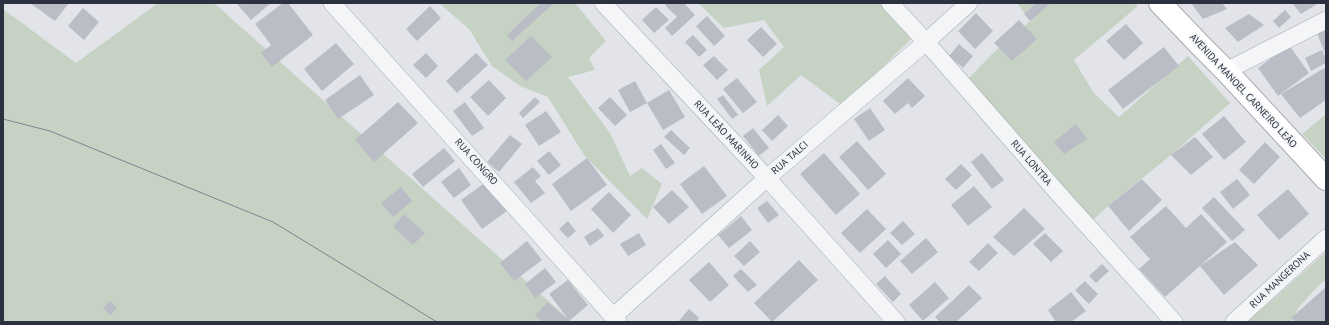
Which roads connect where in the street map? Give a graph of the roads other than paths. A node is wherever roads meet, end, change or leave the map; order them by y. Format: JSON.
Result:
{"nodes":[{"id":1,"x":332,"y":3,"type":"edge"},
{"id":2,"x":603,"y":3,"type":"edge"},
{"id":3,"x":890,"y":3,"type":"edge"},
{"id":4,"x":969,"y":3,"type":"edge"},
{"id":5,"x":1160,"y":3,"type":"edge"},
{"id":6,"x":1326,"y":20,"type":"edge"},
{"id":7,"x":926,"y":42,"type":"junction"},
{"id":8,"x":1226,"y":71,"type":"junction"},
{"id":9,"x":767,"y":178,"type":"junction"},
{"id":10,"x":1326,"y":180,"type":"edge"},
{"id":11,"x":1326,"y":238,"type":"edge"},
{"id":12,"x":616,"y":319,"type":"edge"},
{"id":13,"x":896,"y":322,"type":"edge"},
{"id":14,"x":1174,"y":322,"type":"edge"},
{"id":15,"x":1234,"y":322,"type":"edge"}],
"edges":[{"from":1,"to":12,"type":"street","name":"RUA CONGRO"},
{"from":2,"to":9,"type":"street","name":"RUA LEÃO MARINHO"},
{"from":3,"to":7,"type":"street","name":"RUA LONTRA"},
{"from":4,"to":7,"type":"street","name":"RUA TALCI"},
{"from":5,"to":8,"type":"main road","name":"AVENIDA MANOEL CARNEIRO LEÃO"},
{"from":6,"to":8,"type":"street"},
{"from":7,"to":9,"type":"street","name":"RUA TALCI"},
{"from":7,"to":14,"type":"street","name":"RUA LONTRA"},
{"from":8,"to":10,"type":"main road","name":"AVENIDA MANOEL CARNEIRO LEÃO"},
{"from":9,"to":12,"type":"street","name":"RUA TALCI"},
{"from":9,"to":13,"type":"street","name":"RUA LEÃO MARINHO"},
{"from":11,"to":15,"type":"street","name":"RUA MANGERONA"}]}
